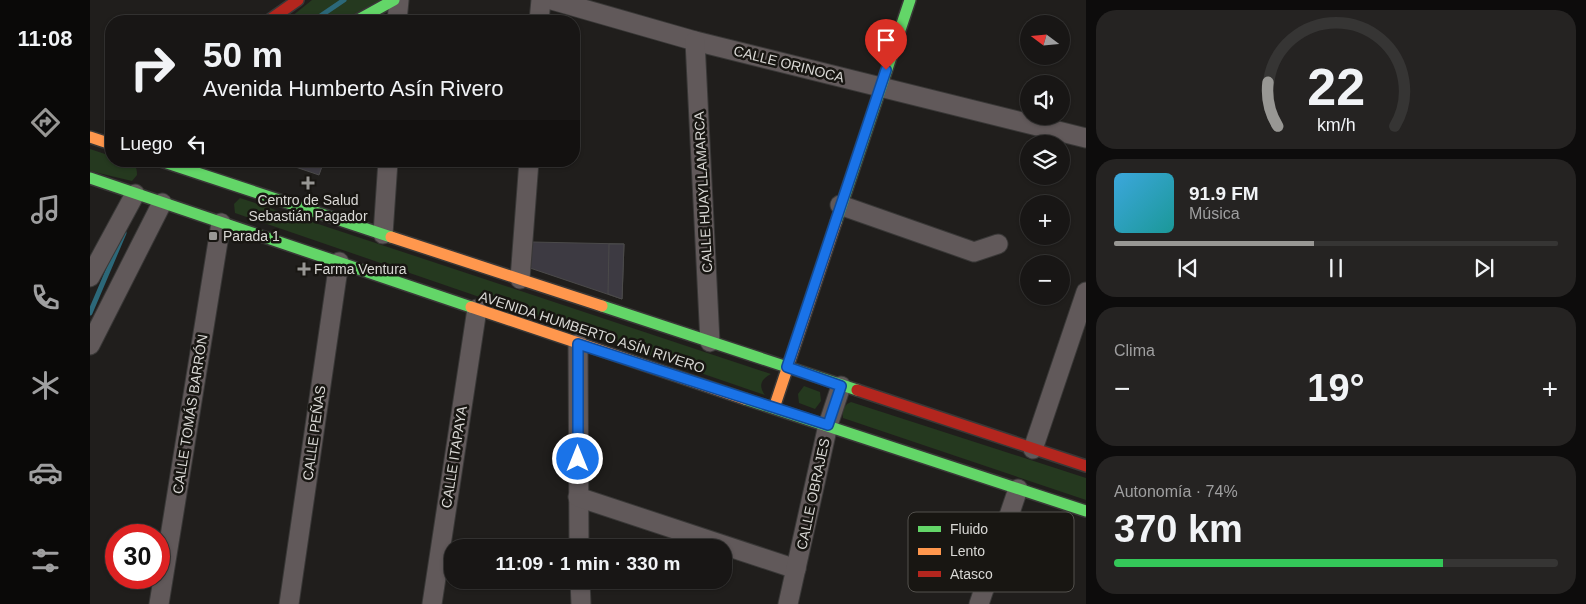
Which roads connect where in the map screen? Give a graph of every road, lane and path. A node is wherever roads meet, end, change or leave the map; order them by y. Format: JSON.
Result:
{"nodes":[{"id":1,"x":269,"y":0,"type":"edge"},
{"id":2,"x":298,"y":0,"type":"edge"},
{"id":3,"x":394,"y":0,"type":"edge"},
{"id":4,"x":399,"y":0,"type":"edge"},
{"id":5,"x":541,"y":0,"type":"edge"},
{"id":6,"x":552,"y":0,"type":"edge"},
{"id":7,"x":910,"y":0,"type":"edge"},
{"id":8,"x":268,"y":15,"type":"edge"},
{"id":9,"x":276,"y":15,"type":"edge"},
{"id":10,"x":367,"y":15,"type":"edge"},
{"id":11,"x":398,"y":15,"type":"edge"},
{"id":12,"x":540,"y":15,"type":"edge"},
{"id":13,"x":695,"y":41,"type":"junction"},
{"id":14,"x":881,"y":87,"type":"junction"},
{"id":15,"x":90,"y":137,"type":"edge"},
{"id":16,"x":1086,"y":138,"type":"edge"},
{"id":17,"x":105,"y":142,"type":"edge"},
{"id":18,"x":177,"y":167,"type":"edge"},
{"id":19,"x":222,"y":167,"type":"dead end"},
{"id":20,"x":388,"y":167,"type":"edge"},
{"id":21,"x":529,"y":167,"type":"edge"},
{"id":22,"x":90,"y":178,"type":"edge"},
{"id":23,"x":221,"y":184,"type":"junction"},
{"id":24,"x":138,"y":190,"type":"junction"},
{"id":25,"x":162,"y":203,"type":"junction"},
{"id":26,"x":840,"y":205,"type":"junction"},
{"id":27,"x":222,"y":215,"type":"junction"},
{"id":28,"x":383,"y":234,"type":"junction"},
{"id":29,"x":998,"y":244,"type":"dead end"},
{"id":30,"x":339,"y":262,"type":"junction"},
{"id":31,"x":90,"y":277,"type":"edge"},
{"id":32,"x":520,"y":280,"type":"junction"},
{"id":33,"x":1086,"y":292,"type":"edge"},
{"id":34,"x":477,"y":310,"type":"junction"},
{"id":35,"x":710,"y":342,"type":"junction"},
{"id":36,"x":578,"y":344,"type":"junction"},
{"id":37,"x":90,"y":345,"type":"edge"},
{"id":38,"x":787,"y":367,"type":"junction"},
{"id":39,"x":841,"y":386,"type":"junction"},
{"id":40,"x":774,"y":408,"type":"junction"},
{"id":41,"x":828,"y":425,"type":"junction"},
{"id":42,"x":1032,"y":450,"type":"junction"},
{"id":43,"x":1086,"y":466,"type":"edge"},
{"id":44,"x":1018,"y":489,"type":"junction"},
{"id":45,"x":578,"y":497,"type":"junction"},
{"id":46,"x":1086,"y":511,"type":"edge"},
{"id":47,"x":1010,"y":512,"type":"edge"},
{"id":48,"x":580,"y":539,"type":"edge"},
{"id":49,"x":796,"y":569,"type":"junction"},
{"id":50,"x":580,"y":589,"type":"edge"},
{"id":51,"x":983,"y":592,"type":"edge"},
{"id":52,"x":159,"y":604,"type":"edge"},
{"id":53,"x":289,"y":604,"type":"edge"},
{"id":54,"x":432,"y":604,"type":"edge"},
{"id":55,"x":581,"y":604,"type":"edge"},
{"id":56,"x":788,"y":604,"type":"edge"},
{"id":57,"x":979,"y":604,"type":"edge"}],
"edges":[{"from":1,"to":8,"type":"street"},
{"from":2,"to":9,"type":"street"},
{"from":3,"to":10,"type":"street"},
{"from":4,"to":11,"type":"street"},
{"from":5,"to":12,"type":"street"},
{"from":6,"to":13,"type":"street","name":"CALLE ORINOCA"},
{"from":7,"to":14,"type":"street"},
{"from":13,"to":14,"type":"street","name":"CALLE ORINOCA"},
{"from":13,"to":35,"type":"street","name":"CALLE HUAYLLAMARCA"},
{"from":14,"to":16,"type":"street","name":"CALLE ORINOCA"},
{"from":14,"to":26,"type":"street"},
{"from":15,"to":17,"type":"street"},
{"from":18,"to":23,"type":"street","name":"AVENIDA HUMBERTO ASÍN RIVERO"},
{"from":19,"to":23,"type":"street"},
{"from":20,"to":28,"type":"street"},
{"from":21,"to":32,"type":"street"},
{"from":22,"to":24,"type":"street","name":"AVENIDA HUMBERTO ASÍN RIVERO"},
{"from":23,"to":28,"type":"street","name":"AVENIDA HUMBERTO ASÍN RIVERO"},
{"from":24,"to":25,"type":"street","name":"AVENIDA HUMBERTO ASÍN RIVERO"},
{"from":24,"to":31,"type":"street"},
{"from":25,"to":27,"type":"street","name":"AVENIDA HUMBERTO ASÍN RIVERO"},
{"from":25,"to":37,"type":"street"},
{"from":26,"to":29,"type":"street"},
{"from":26,"to":38,"type":"street"},
{"from":27,"to":30,"type":"street","name":"AVENIDA HUMBERTO ASÍN RIVERO"},
{"from":27,"to":52,"type":"street","name":"CALLE TOMÁS BARRÓN"},
{"from":28,"to":32,"type":"street","name":"AVENIDA HUMBERTO ASÍN RIVERO"},
{"from":30,"to":34,"type":"street","name":"AVENIDA HUMBERTO ASÍN RIVERO"},
{"from":30,"to":53,"type":"street","name":"CALLE PEÑAS"},
{"from":32,"to":35,"type":"street","name":"AVENIDA HUMBERTO ASÍN RIVERO"},
{"from":33,"to":42,"type":"street"},
{"from":34,"to":36,"type":"street","name":"AVENIDA HUMBERTO ASÍN RIVERO"},
{"from":34,"to":54,"type":"street","name":"CALLE ITAPAYA"},
{"from":35,"to":38,"type":"street","name":"AVENIDA HUMBERTO ASÍN RIVERO"},
{"from":36,"to":40,"type":"street","name":"AVENIDA HUMBERTO ASÍN RIVERO"},
{"from":36,"to":45,"type":"street"},
{"from":38,"to":39,"type":"street","name":"AVENIDA HUMBERTO ASÍN RIVERO"},
{"from":38,"to":40,"type":"street"},
{"from":39,"to":41,"type":"street","name":"CALLE OBRAJES"},
{"from":39,"to":42,"type":"street","name":"AVENIDA HUMBERTO ASÍN RIVERO"},
{"from":40,"to":41,"type":"street","name":"AVENIDA HUMBERTO ASÍN RIVERO"},
{"from":41,"to":44,"type":"street","name":"AVENIDA HUMBERTO ASÍN RIVERO"},
{"from":41,"to":49,"type":"street","name":"CALLE OBRAJES"},
{"from":42,"to":43,"type":"street","name":"AVENIDA HUMBERTO ASÍN RIVERO"},
{"from":44,"to":46,"type":"street","name":"AVENIDA HUMBERTO ASÍN RIVERO"},
{"from":44,"to":47,"type":"street"},
{"from":45,"to":48,"type":"street"},
{"from":45,"to":49,"type":"street"},
{"from":49,"to":56,"type":"street","name":"CALLE OBRAJES"},
{"from":50,"to":55,"type":"street"},
{"from":51,"to":57,"type":"street"}]}
